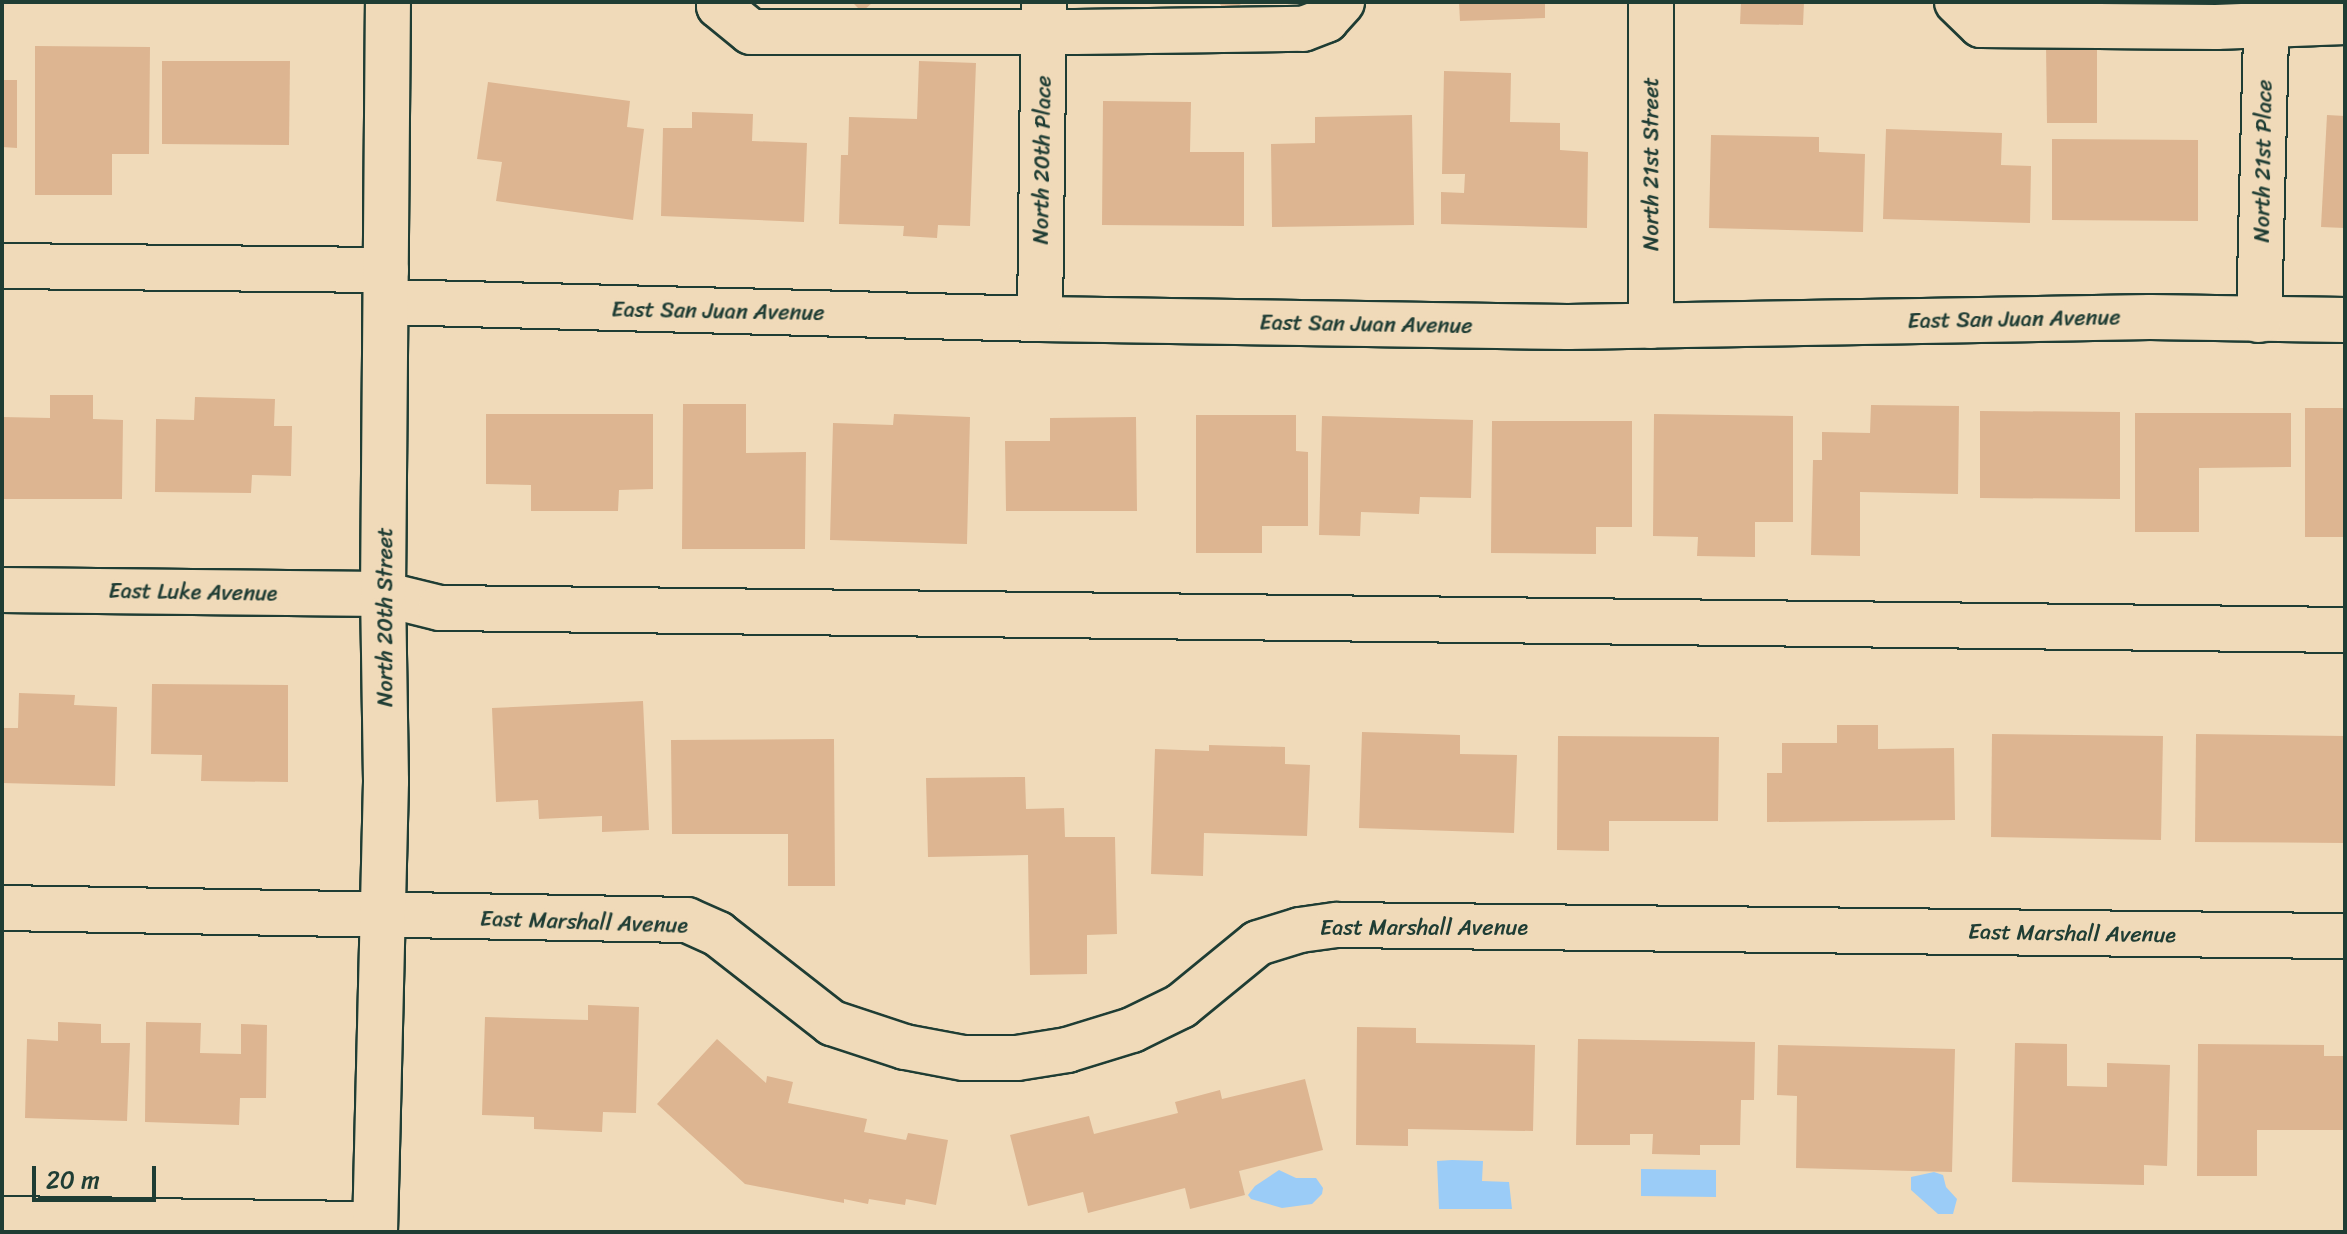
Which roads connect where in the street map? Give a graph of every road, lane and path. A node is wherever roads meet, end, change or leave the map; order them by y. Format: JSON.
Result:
{"nodes":[{"id":1,"x":388,"y":2,"type":"edge"},
{"id":2,"x":720,"y":2,"type":"edge"},
{"id":3,"x":1342,"y":2,"type":"edge"},
{"id":4,"x":1651,"y":2,"type":"edge"},
{"id":5,"x":1957,"y":2,"type":"edge"},
{"id":6,"x":2266,"y":13,"type":"edge"},
{"id":7,"x":1044,"y":17,"type":"edge"},
{"id":8,"x":2345,"y":22,"type":"edge"},
{"id":9,"x":2,"y":266,"type":"edge"},
{"id":10,"x":386,"y":286,"type":"junction"},
{"id":11,"x":1040,"y":319,"type":"junction"},
{"id":12,"x":2259,"y":320,"type":"junction"},
{"id":13,"x":2345,"y":320,"type":"edge"},
{"id":14,"x":1651,"y":326,"type":"junction"},
{"id":15,"x":2,"y":590,"type":"edge"},
{"id":16,"x":383,"y":594,"type":"junction"},
{"id":17,"x":2345,"y":630,"type":"edge"},
{"id":18,"x":2,"y":908,"type":"edge"},
{"id":19,"x":384,"y":914,"type":"junction"},
{"id":20,"x":2345,"y":936,"type":"edge"},
{"id":21,"x":2,"y":1219,"type":"edge"},
{"id":22,"x":375,"y":1228,"type":"edge"}],
"edges":[{"from":1,"to":10,"type":"street","name":"North 20th Street"},
{"from":2,"to":7,"type":"street"},
{"from":3,"to":7,"type":"street"},
{"from":4,"to":14,"type":"street","name":"North 21st Street"},
{"from":5,"to":6,"type":"street"},
{"from":6,"to":8,"type":"street"},
{"from":6,"to":12,"type":"street","name":"North 21st Place"},
{"from":7,"to":11,"type":"street","name":"North 20th Place"},
{"from":9,"to":10,"type":"street","name":"East San Juan Avenue"},
{"from":10,"to":11,"type":"street","name":"East San Juan Avenue"},
{"from":10,"to":16,"type":"street","name":"North 20th Street"},
{"from":11,"to":14,"type":"street","name":"East San Juan Avenue"},
{"from":12,"to":13,"type":"street","name":"East San Juan Avenue"},
{"from":12,"to":14,"type":"street","name":"East San Juan Avenue"},
{"from":15,"to":16,"type":"street","name":"East Luke Avenue"},
{"from":16,"to":17,"type":"street","name":"East Luke Avenue"},
{"from":16,"to":19,"type":"street","name":"North 20th Street"},
{"from":18,"to":19,"type":"street","name":"East Marshall Avenue"},
{"from":19,"to":20,"type":"street","name":"East Marshall Avenue"},
{"from":19,"to":22,"type":"street","name":"North 20th Street"},
{"from":21,"to":22,"type":"street"}]}
